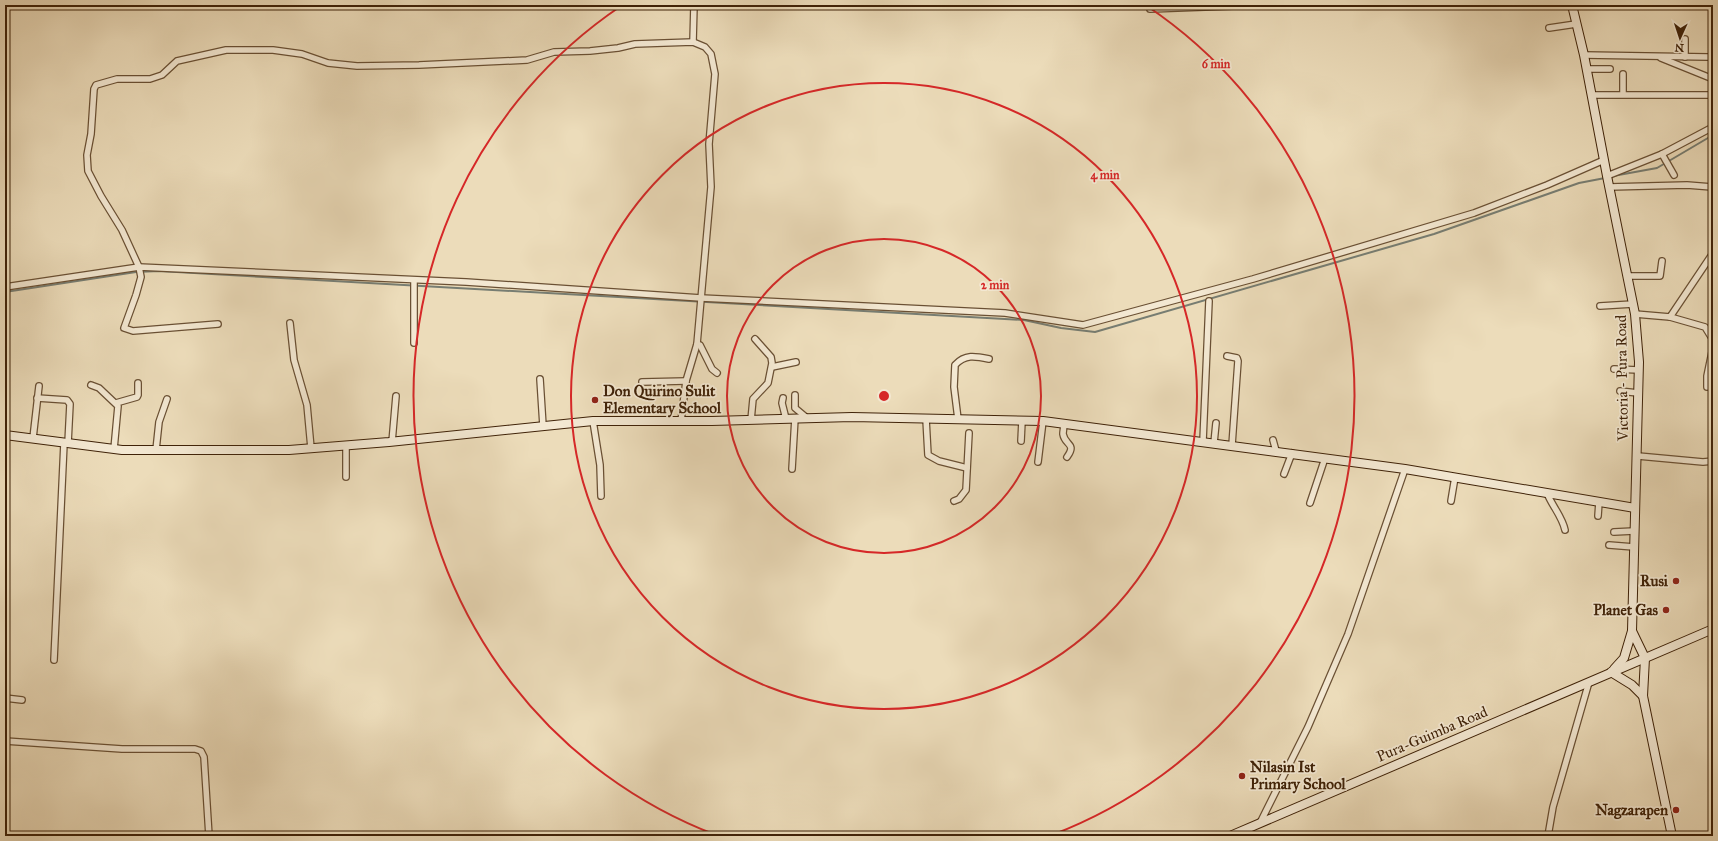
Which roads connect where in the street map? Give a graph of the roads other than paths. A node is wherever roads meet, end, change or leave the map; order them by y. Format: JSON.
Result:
{"nodes":[{"id":1,"x":694,"y":5,"type":"edge"},
{"id":2,"x":1260,"y":5,"type":"edge"},
{"id":3,"x":1572,"y":5,"type":"edge"},
{"id":4,"x":1150,"y":9,"type":"dead end"},
{"id":5,"x":1576,"y":24,"type":"junction"},
{"id":6,"x":1549,"y":28,"type":"dead end"},
{"id":7,"x":1685,"y":39,"type":"dead end"},
{"id":8,"x":693,"y":42,"type":"junction"},
{"id":9,"x":1584,"y":55,"type":"junction"},
{"id":10,"x":1657,"y":56,"type":"junction"},
{"id":11,"x":1685,"y":57,"type":"junction"},
{"id":12,"x":1708,"y":58,"type":"dead end"},
{"id":13,"x":1587,"y":69,"type":"junction"},
{"id":14,"x":1610,"y":69,"type":"dead end"},
{"id":15,"x":1623,"y":74,"type":"dead end"},
{"id":16,"x":1713,"y":79,"type":"edge"},
{"id":17,"x":1623,"y":94,"type":"junction"},
{"id":18,"x":1592,"y":95,"type":"junction"},
{"id":19,"x":1713,"y":95,"type":"edge"},
{"id":20,"x":1713,"y":127,"type":"edge"},
{"id":21,"x":1662,"y":154,"type":"junction"},
{"id":22,"x":1604,"y":160,"type":"junction"},
{"id":23,"x":1674,"y":175,"type":"dead end"},
{"id":24,"x":1607,"y":176,"type":"junction"},
{"id":25,"x":1609,"y":187,"type":"junction"},
{"id":26,"x":1712,"y":187,"type":"dead end"},
{"id":27,"x":1713,"y":252,"type":"edge"},
{"id":28,"x":1662,"y":261,"type":"dead end"},
{"id":29,"x":139,"y":267,"type":"junction"},
{"id":30,"x":1627,"y":276,"type":"junction"},
{"id":31,"x":414,"y":280,"type":"junction"},
{"id":32,"x":5,"y":287,"type":"edge"},
{"id":33,"x":701,"y":298,"type":"junction"},
{"id":34,"x":1209,"y":301,"type":"dead end"},
{"id":35,"x":1633,"y":304,"type":"junction"},
{"id":36,"x":1600,"y":306,"type":"dead end"},
{"id":37,"x":1635,"y":314,"type":"junction"},
{"id":38,"x":1670,"y":317,"type":"junction"},
{"id":39,"x":290,"y":323,"type":"dead end"},
{"id":40,"x":218,"y":324,"type":"dead end"},
{"id":41,"x":1713,"y":326,"type":"edge"},
{"id":42,"x":1705,"y":327,"type":"junction"},
{"id":43,"x":755,"y":339,"type":"dead end"},
{"id":44,"x":1713,"y":340,"type":"edge"},
{"id":45,"x":414,"y":343,"type":"dead end"},
{"id":46,"x":697,"y":344,"type":"junction"},
{"id":47,"x":1713,"y":346,"type":"edge"},
{"id":48,"x":1227,"y":356,"type":"dead end"},
{"id":49,"x":989,"y":359,"type":"dead end"},
{"id":50,"x":796,"y":362,"type":"dead end"},
{"id":51,"x":772,"y":367,"type":"junction"},
{"id":52,"x":1614,"y":369,"type":"dead end"},
{"id":53,"x":1639,"y":370,"type":"junction"},
{"id":54,"x":717,"y":373,"type":"dead end"},
{"id":55,"x":540,"y":379,"type":"dead end"},
{"id":56,"x":686,"y":381,"type":"junction"},
{"id":57,"x":642,"y":382,"type":"dead end"},
{"id":58,"x":138,"y":383,"type":"dead end"},
{"id":59,"x":91,"y":385,"type":"dead end"},
{"id":60,"x":40,"y":386,"type":"dead end"},
{"id":61,"x":1707,"y":387,"type":"dead end"},
{"id":62,"x":1620,"y":391,"type":"dead end"},
{"id":63,"x":1638,"y":393,"type":"junction"},
{"id":64,"x":396,"y":396,"type":"dead end"},
{"id":65,"x":795,"y":396,"type":"dead end"},
{"id":66,"x":37,"y":398,"type":"junction"},
{"id":67,"x":783,"y":398,"type":"dead end"},
{"id":68,"x":166,"y":399,"type":"dead end"},
{"id":69,"x":116,"y":403,"type":"junction"},
{"id":70,"x":795,"y":418,"type":"junction"},
{"id":71,"x":807,"y":418,"type":"junction"},
{"id":72,"x":786,"y":419,"type":"junction"},
{"id":73,"x":926,"y":419,"type":"junction"},
{"id":74,"x":958,"y":419,"type":"junction"},
{"id":75,"x":752,"y":420,"type":"junction"},
{"id":76,"x":593,"y":421,"type":"junction"},
{"id":77,"x":681,"y":421,"type":"junction"},
{"id":78,"x":1022,"y":421,"type":"junction"},
{"id":79,"x":1043,"y":421,"type":"junction"},
{"id":80,"x":1216,"y":423,"type":"dead end"},
{"id":81,"x":1064,"y":424,"type":"junction"},
{"id":82,"x":543,"y":426,"type":"junction"},
{"id":83,"x":969,"y":433,"type":"dead end"},
{"id":84,"x":5,"y":435,"type":"edge"},
{"id":85,"x":33,"y":438,"type":"junction"},
{"id":86,"x":1273,"y":440,"type":"dead end"},
{"id":87,"x":1021,"y":441,"type":"dead end"},
{"id":88,"x":1203,"y":441,"type":"junction"},
{"id":89,"x":392,"y":442,"type":"junction"},
{"id":90,"x":66,"y":443,"type":"junction"},
{"id":91,"x":1214,"y":443,"type":"junction"},
{"id":92,"x":346,"y":445,"type":"junction"},
{"id":93,"x":1232,"y":445,"type":"junction"},
{"id":94,"x":311,"y":448,"type":"junction"},
{"id":95,"x":114,"y":449,"type":"junction"},
{"id":96,"x":156,"y":450,"type":"junction"},
{"id":97,"x":1276,"y":451,"type":"junction"},
{"id":98,"x":1292,"y":453,"type":"junction"},
{"id":99,"x":1068,"y":456,"type":"dead end"},
{"id":100,"x":1638,"y":456,"type":"junction"},
{"id":101,"x":1325,"y":458,"type":"junction"},
{"id":102,"x":1038,"y":462,"type":"dead end"},
{"id":103,"x":1713,"y":462,"type":"edge"},
{"id":104,"x":967,"y":468,"type":"junction"},
{"id":105,"x":792,"y":469,"type":"dead end"},
{"id":106,"x":1405,"y":469,"type":"junction"},
{"id":107,"x":1284,"y":474,"type":"dead end"},
{"id":108,"x":346,"y":477,"type":"dead end"},
{"id":109,"x":1455,"y":477,"type":"junction"},
{"id":110,"x":1547,"y":493,"type":"junction"},
{"id":111,"x":601,"y":496,"type":"dead end"},
{"id":112,"x":954,"y":501,"type":"dead end"},
{"id":113,"x":1451,"y":501,"type":"dead end"},
{"id":114,"x":1599,"y":502,"type":"junction"},
{"id":115,"x":1310,"y":503,"type":"dead end"},
{"id":116,"x":1635,"y":508,"type":"junction"},
{"id":117,"x":1598,"y":516,"type":"dead end"},
{"id":118,"x":1565,"y":530,"type":"dead end"},
{"id":119,"x":1634,"y":530,"type":"junction"},
{"id":120,"x":1614,"y":532,"type":"dead end"},
{"id":121,"x":1609,"y":545,"type":"dead end"},
{"id":122,"x":1634,"y":547,"type":"junction"},
{"id":123,"x":1713,"y":630,"type":"edge"},
{"id":124,"x":1632,"y":631,"type":"junction"},
{"id":125,"x":1645,"y":658,"type":"junction"},
{"id":126,"x":54,"y":660,"type":"dead end"},
{"id":127,"x":1611,"y":672,"type":"junction"},
{"id":128,"x":1589,"y":681,"type":"junction"},
{"id":129,"x":1643,"y":696,"type":"junction"},
{"id":130,"x":5,"y":698,"type":"edge"},
{"id":131,"x":22,"y":700,"type":"dead end"},
{"id":132,"x":5,"y":741,"type":"edge"},
{"id":133,"x":1260,"y":823,"type":"junction"},
{"id":134,"x":209,"y":836,"type":"edge"},
{"id":135,"x":1230,"y":836,"type":"edge"},
{"id":136,"x":1548,"y":836,"type":"edge"},
{"id":137,"x":1672,"y":836,"type":"edge"}],
"edges":[{"from":1,"to":8,"type":"street"},
{"from":2,"to":4,"type":"street"},
{"from":3,"to":5,"type":"street","name":"Victoria - Pura Road"},
{"from":5,"to":6,"type":"street"},
{"from":5,"to":9,"type":"street","name":"Victoria - Pura Road"},
{"from":7,"to":11,"type":"street"},
{"from":8,"to":29,"type":"street"},
{"from":8,"to":33,"type":"street"},
{"from":9,"to":10,"type":"street"},
{"from":9,"to":13,"type":"street","name":"Victoria - Pura Road"},
{"from":10,"to":11,"type":"street"},
{"from":10,"to":16,"type":"street"},
{"from":11,"to":12,"type":"street"},
{"from":13,"to":14,"type":"street"},
{"from":13,"to":18,"type":"street","name":"Victoria - Pura Road"},
{"from":15,"to":17,"type":"street"},
{"from":17,"to":18,"type":"street"},
{"from":17,"to":19,"type":"street"},
{"from":18,"to":22,"type":"street","name":"Victoria - Pura Road"},
{"from":20,"to":21,"type":"street"},
{"from":21,"to":23,"type":"street"},
{"from":21,"to":24,"type":"street"},
{"from":22,"to":24,"type":"street","name":"Victoria - Pura Road"},
{"from":22,"to":33,"type":"street"},
{"from":24,"to":25,"type":"street","name":"Victoria - Pura Road"},
{"from":25,"to":26,"type":"street"},
{"from":25,"to":30,"type":"street","name":"Victoria - Pura Road"},
{"from":27,"to":38,"type":"street"},
{"from":28,"to":30,"type":"street"},
{"from":29,"to":31,"type":"street"},
{"from":29,"to":32,"type":"street"},
{"from":29,"to":40,"type":"street"},
{"from":30,"to":35,"type":"street","name":"Victoria - Pura Road"},
{"from":31,"to":33,"type":"street"},
{"from":31,"to":45,"type":"street"},
{"from":33,"to":46,"type":"street"},
{"from":34,"to":88,"type":"street"},
{"from":35,"to":36,"type":"street"},
{"from":35,"to":37,"type":"street","name":"Victoria - Pura Road"},
{"from":37,"to":38,"type":"street"},
{"from":37,"to":53,"type":"street","name":"Victoria - Pura Road"},
{"from":38,"to":42,"type":"street"},
{"from":39,"to":94,"type":"street"},
{"from":41,"to":42,"type":"street"},
{"from":42,"to":44,"type":"street"},
{"from":43,"to":51,"type":"street"},
{"from":46,"to":54,"type":"street"},
{"from":46,"to":56,"type":"street"},
{"from":47,"to":61,"type":"street"},
{"from":48,"to":93,"type":"street"},
{"from":49,"to":74,"type":"street"},
{"from":50,"to":51,"type":"street"},
{"from":51,"to":75,"type":"street"},
{"from":52,"to":53,"type":"street"},
{"from":53,"to":63,"type":"street","name":"Victoria - Pura Road"},
{"from":55,"to":82,"type":"street"},
{"from":56,"to":57,"type":"street"},
{"from":56,"to":77,"type":"street"},
{"from":58,"to":69,"type":"street"},
{"from":59,"to":69,"type":"street"},
{"from":60,"to":66,"type":"street"},
{"from":62,"to":63,"type":"street"},
{"from":63,"to":100,"type":"street","name":"Victoria - Pura Road"},
{"from":64,"to":89,"type":"street"},
{"from":65,"to":71,"type":"street"},
{"from":66,"to":85,"type":"street"},
{"from":66,"to":90,"type":"street"},
{"from":67,"to":72,"type":"street"},
{"from":68,"to":96,"type":"street"},
{"from":69,"to":95,"type":"street"},
{"from":70,"to":71,"type":"street"},
{"from":70,"to":72,"type":"street"},
{"from":70,"to":105,"type":"street"},
{"from":71,"to":73,"type":"street"},
{"from":72,"to":75,"type":"street"},
{"from":73,"to":74,"type":"street"},
{"from":73,"to":104,"type":"street"},
{"from":74,"to":78,"type":"street"},
{"from":75,"to":77,"type":"street"},
{"from":76,"to":77,"type":"street"},
{"from":76,"to":82,"type":"street"},
{"from":76,"to":111,"type":"street"},
{"from":78,"to":79,"type":"street"},
{"from":78,"to":87,"type":"street"},
{"from":79,"to":81,"type":"street"},
{"from":79,"to":102,"type":"street"},
{"from":80,"to":91,"type":"street"},
{"from":81,"to":88,"type":"street"},
{"from":81,"to":99,"type":"street"},
{"from":82,"to":89,"type":"street"},
{"from":83,"to":104,"type":"street"},
{"from":84,"to":85,"type":"street"},
{"from":85,"to":90,"type":"street"},
{"from":86,"to":97,"type":"street"},
{"from":88,"to":91,"type":"street"},
{"from":89,"to":92,"type":"street"},
{"from":90,"to":95,"type":"street"},
{"from":90,"to":126,"type":"street"},
{"from":91,"to":93,"type":"street"},
{"from":92,"to":94,"type":"street"},
{"from":92,"to":108,"type":"street"},
{"from":93,"to":97,"type":"street"},
{"from":94,"to":96,"type":"street"},
{"from":95,"to":96,"type":"street"},
{"from":97,"to":98,"type":"street"},
{"from":98,"to":101,"type":"street"},
{"from":98,"to":107,"type":"street"},
{"from":100,"to":103,"type":"street"},
{"from":100,"to":116,"type":"street","name":"Victoria - Pura Road"},
{"from":101,"to":106,"type":"street"},
{"from":101,"to":115,"type":"street"},
{"from":104,"to":112,"type":"street"},
{"from":106,"to":109,"type":"street"},
{"from":106,"to":133,"type":"street"},
{"from":109,"to":110,"type":"street"},
{"from":109,"to":113,"type":"street"},
{"from":110,"to":114,"type":"street"},
{"from":110,"to":118,"type":"street"},
{"from":114,"to":116,"type":"street"},
{"from":114,"to":117,"type":"street"},
{"from":116,"to":119,"type":"street","name":"Victoria - Pura Road"},
{"from":119,"to":120,"type":"street"},
{"from":119,"to":122,"type":"street","name":"Victoria - Pura Road"},
{"from":121,"to":122,"type":"street"},
{"from":122,"to":124,"type":"street","name":"Victoria - Pura Road"},
{"from":123,"to":125,"type":"street","name":"Pura-Guimba Road"},
{"from":124,"to":125,"type":"street","name":"Victoria - Pura Road"},
{"from":124,"to":127,"type":"street"},
{"from":125,"to":127,"type":"street","name":"Pura-Guimba Road"},
{"from":125,"to":129,"type":"street"},
{"from":127,"to":128,"type":"street","name":"Pura-Guimba Road"},
{"from":127,"to":129,"type":"street"},
{"from":128,"to":133,"type":"street","name":"Pura-Guimba Road"},
{"from":128,"to":136,"type":"street"},
{"from":129,"to":137,"type":"street"},
{"from":130,"to":131,"type":"street"},
{"from":132,"to":134,"type":"street"},
{"from":133,"to":135,"type":"street","name":"Pura-Guimba Road"}]}
